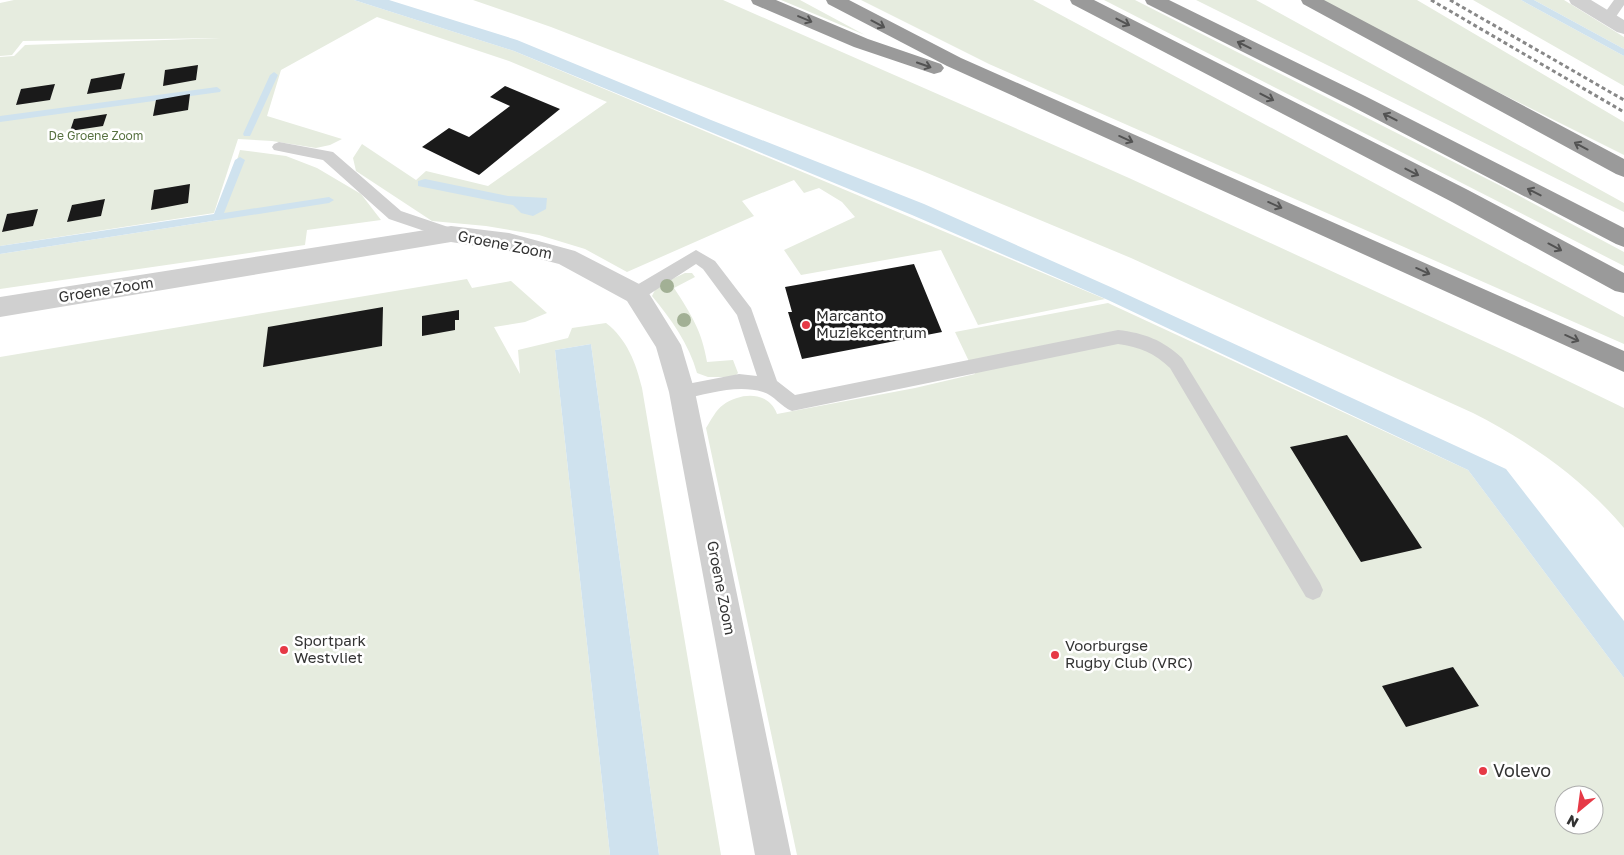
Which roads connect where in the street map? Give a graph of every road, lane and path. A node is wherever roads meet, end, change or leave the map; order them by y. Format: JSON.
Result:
{"nodes":[{"id":1,"x":760,"y":0,"type":"edge"},
{"id":2,"x":835,"y":0,"type":"edge"},
{"id":3,"x":1080,"y":0,"type":"edge"},
{"id":4,"x":1154,"y":0,"type":"edge"},
{"id":5,"x":1294,"y":0,"type":"edge"},
{"id":6,"x":1310,"y":0,"type":"edge"},
{"id":7,"x":1578,"y":0,"type":"edge"},
{"id":8,"x":1619,"y":12,"type":"edge"},
{"id":9,"x":1465,"y":83,"type":"junction"},
{"id":10,"x":1082,"y":120,"type":"junction"},
{"id":11,"x":279,"y":147,"type":"dead end"},
{"id":12,"x":1624,"y":169,"type":"edge"},
{"id":13,"x":451,"y":234,"type":"junction"},
{"id":14,"x":1624,"y":238,"type":"edge"},
{"id":15,"x":1624,"y":284,"type":"edge"},
{"id":16,"x":636,"y":294,"type":"junction"},
{"id":17,"x":0,"y":307,"type":"edge"},
{"id":18,"x":1624,"y":362,"type":"edge"},
{"id":19,"x":769,"y":385,"type":"junction"},
{"id":20,"x":682,"y":392,"type":"junction"},
{"id":21,"x":1313,"y":590,"type":"dead end"},
{"id":22,"x":773,"y":855,"type":"edge"}],
"edges":[{"from":1,"to":10,"type":"highway","one_way":true},
{"from":2,"to":10,"type":"highway","one_way":true},
{"from":3,"to":15,"type":"highway","one_way":true},
{"from":14,"to":4,"type":"highway","one_way":true},
{"from":5,"to":9,"type":"highway"},
{"from":6,"to":9,"type":"highway"},
{"from":7,"to":8,"type":"street"},
{"from":12,"to":9,"type":"highway","one_way":true},
{"from":10,"to":18,"type":"highway","one_way":true},
{"from":11,"to":13,"type":"lane"},
{"from":13,"to":16,"type":"street","name":"Groene Zoom"},
{"from":13,"to":17,"type":"street","name":"Groene Zoom"},
{"from":16,"to":19,"type":"lane"},
{"from":16,"to":20,"type":"street","name":"Groene Zoom"},
{"from":19,"to":20,"type":"lane"},
{"from":19,"to":21,"type":"lane"},
{"from":20,"to":22,"type":"street","name":"Groene Zoom"}]}
